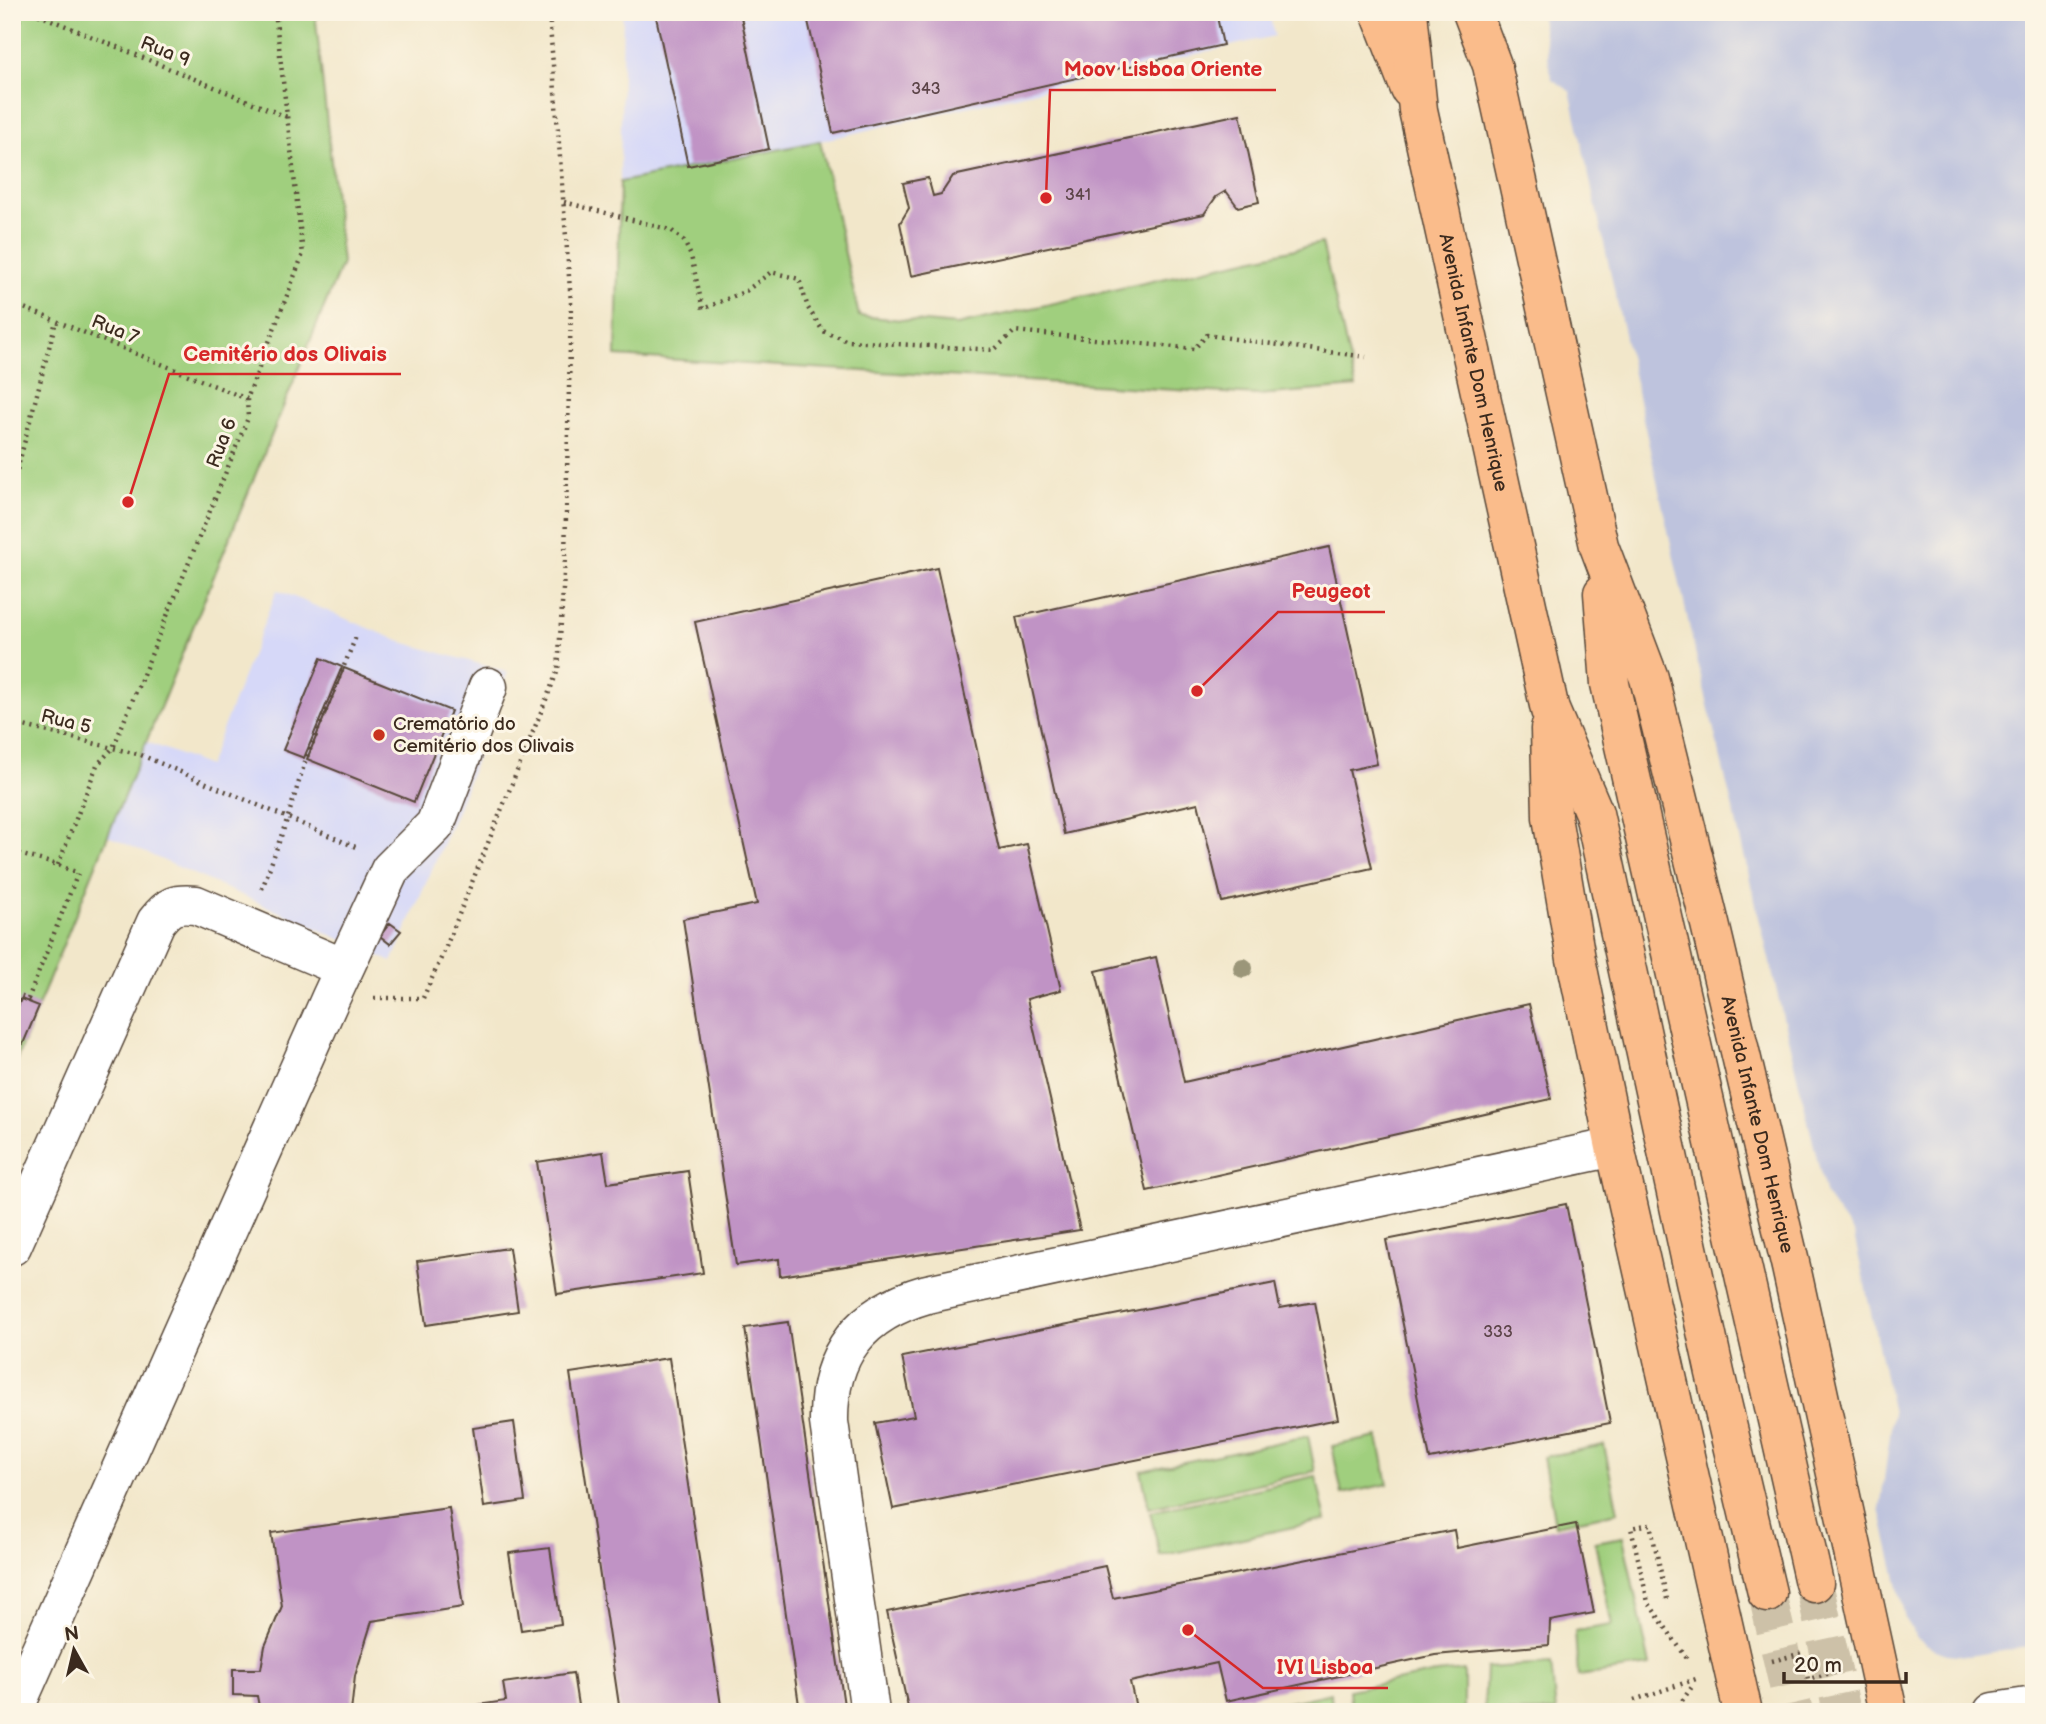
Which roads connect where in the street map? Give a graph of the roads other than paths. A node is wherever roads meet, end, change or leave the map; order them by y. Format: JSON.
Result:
{"nodes":[{"id":1,"x":1380,"y":12,"type":"edge"},
{"id":2,"x":1408,"y":12,"type":"edge"},
{"id":3,"x":1472,"y":12,"type":"edge"},
{"id":4,"x":1490,"y":12,"type":"edge"},
{"id":5,"x":1492,"y":65,"type":"junction"},
{"id":6,"x":1418,"y":110,"type":"junction"},
{"id":7,"x":1600,"y":546,"type":"junction"},
{"id":8,"x":488,"y":687,"type":"dead end"},
{"id":9,"x":1550,"y":710,"type":"junction"},
{"id":10,"x":338,"y":983,"type":"junction"},
{"id":11,"x":1615,"y":1147,"type":"junction"},
{"id":12,"x":12,"y":1246,"type":"edge"},
{"id":13,"x":1814,"y":1583,"type":"tunnel mouth"},
{"id":14,"x":1767,"y":1593,"type":"tunnel mouth"},
{"id":15,"x":2034,"y":1706,"type":"edge"},
{"id":16,"x":13,"y":1712,"type":"edge"},
{"id":17,"x":870,"y":1712,"type":"edge"},
{"id":18,"x":1744,"y":1712,"type":"edge"},
{"id":19,"x":1888,"y":1712,"type":"edge"},
{"id":20,"x":1994,"y":1712,"type":"edge"}],
"edges":[{"from":1,"to":6,"type":"main road"},
{"from":2,"to":6,"type":"main road","name":"Avenida Infante Dom Henrique"},
{"from":3,"to":5,"type":"main road","name":"Avenida Infante Dom Henrique"},
{"from":4,"to":5,"type":"main road"},
{"from":5,"to":7,"type":"main road","name":"Avenida Infante Dom Henrique"},
{"from":6,"to":9,"type":"main road","name":"Avenida Infante Dom Henrique"},
{"from":7,"to":13,"type":"main road","name":"Avenida Infante Dom Henrique"},
{"from":7,"to":19,"type":"main road","name":"Avenida Infante Dom Henrique"},
{"from":8,"to":10,"type":"street"},
{"from":9,"to":11,"type":"main road","name":"Avenida Infante Dom Henrique"},
{"from":9,"to":14,"type":"main road","name":"Avenida Infante Dom Henrique"},
{"from":10,"to":12,"type":"street"},
{"from":10,"to":16,"type":"street"},
{"from":11,"to":17,"type":"street"},
{"from":11,"to":18,"type":"main road","name":"Avenida Infante Dom Henrique"},
{"from":15,"to":20,"type":"street"}]}
